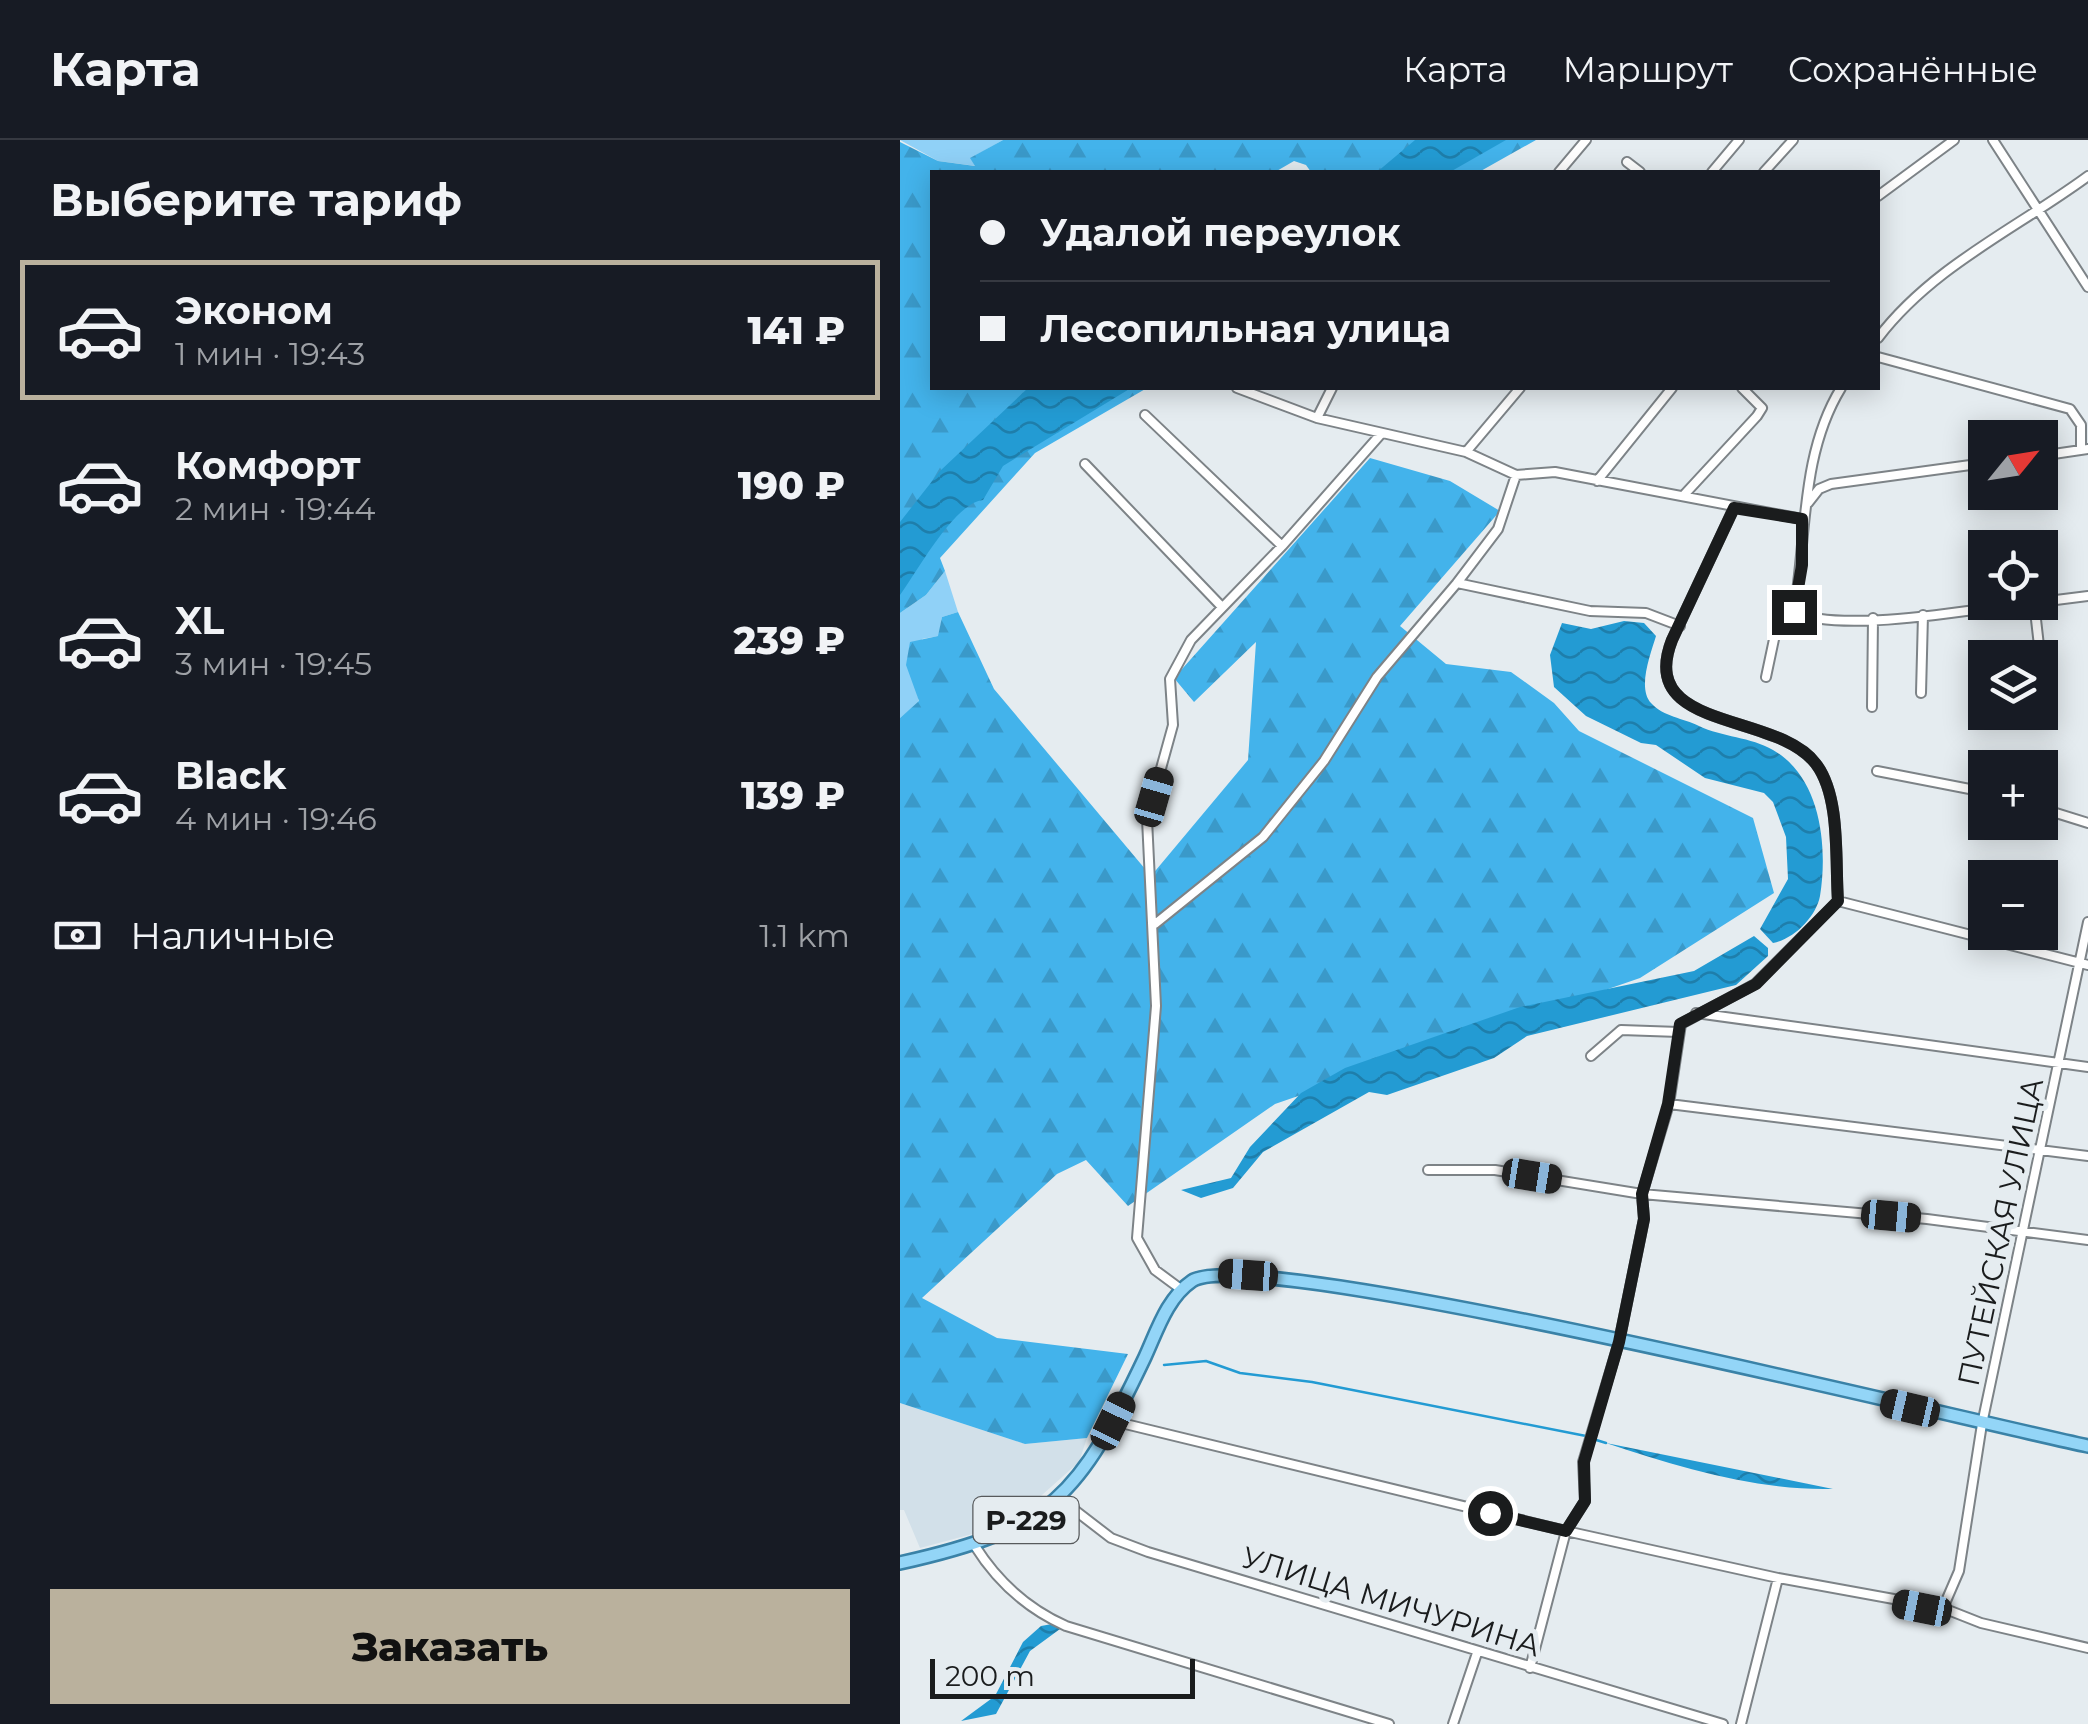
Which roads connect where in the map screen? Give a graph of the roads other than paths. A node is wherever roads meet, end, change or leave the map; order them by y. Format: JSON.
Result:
{"nodes":[{"id":1,"x":1586,"y":140,"type":"edge"},
{"id":2,"x":1739,"y":140,"type":"edge"},
{"id":3,"x":1793,"y":140,"type":"edge"},
{"id":4,"x":1954,"y":140,"type":"edge"},
{"id":5,"x":1993,"y":140,"type":"edge"},
{"id":6,"x":1626,"y":162,"type":"dead end"},
{"id":7,"x":1561,"y":170,"type":"edge"},
{"id":8,"x":1637,"y":170,"type":"edge"},
{"id":9,"x":1714,"y":170,"type":"edge"},
{"id":10,"x":1766,"y":170,"type":"edge"},
{"id":11,"x":2088,"y":176,"type":"edge"},
{"id":12,"x":1880,"y":195,"type":"edge"},
{"id":13,"x":2039,"y":212,"type":"junction"},
{"id":14,"x":2088,"y":284,"type":"edge"},
{"id":15,"x":1880,"y":335,"type":"edge"},
{"id":16,"x":1880,"y":358,"type":"edge"},
{"id":17,"x":1242,"y":390,"type":"edge"},
{"id":18,"x":1331,"y":390,"type":"edge"},
{"id":19,"x":1518,"y":390,"type":"edge"},
{"id":20,"x":1670,"y":390,"type":"edge"},
{"id":21,"x":1744,"y":390,"type":"edge"},
{"id":22,"x":1840,"y":390,"type":"edge"},
{"id":23,"x":1145,"y":415,"type":"dead end"},
{"id":24,"x":1316,"y":418,"type":"junction"},
{"id":25,"x":1380,"y":435,"type":"junction"},
{"id":26,"x":2085,"y":450,"type":"edge"},
{"id":27,"x":1466,"y":452,"type":"junction"},
{"id":28,"x":2058,"y":454,"type":"edge"},
{"id":29,"x":1085,"y":464,"type":"dead end"},
{"id":30,"x":1968,"y":465,"type":"edge"},
{"id":31,"x":1516,"y":475,"type":"junction"},
{"id":32,"x":1597,"y":481,"type":"junction"},
{"id":33,"x":1684,"y":496,"type":"junction"},
{"id":34,"x":1807,"y":504,"type":"junction"},
{"id":35,"x":1734,"y":508,"type":"junction"},
{"id":36,"x":1802,"y":519,"type":"junction"},
{"id":37,"x":1282,"y":546,"type":"junction"},
{"id":38,"x":1457,"y":583,"type":"junction"},
{"id":39,"x":2088,"y":596,"type":"edge"},
{"id":40,"x":2058,"y":599,"type":"edge"},
{"id":41,"x":1222,"y":607,"type":"junction"},
{"id":42,"x":1968,"y":610,"type":"edge"},
{"id":43,"x":1794,"y":612,"type":"junction"},
{"id":44,"x":1923,"y":615,"type":"junction"},
{"id":45,"x":1873,"y":618,"type":"junction"},
{"id":46,"x":1680,"y":626,"type":"junction"},
{"id":47,"x":1766,"y":677,"type":"dead end"},
{"id":48,"x":1921,"y":693,"type":"dead end"},
{"id":49,"x":1872,"y":707,"type":"dead end"},
{"id":50,"x":1877,"y":770,"type":"dead end"},
{"id":51,"x":1968,"y":789,"type":"edge"},
{"id":52,"x":2058,"y":814,"type":"edge"},
{"id":53,"x":2088,"y":823,"type":"edge"},
{"id":54,"x":1838,"y":901,"type":"junction"},
{"id":55,"x":2088,"y":922,"type":"edge"},
{"id":56,"x":1154,"y":924,"type":"junction"},
{"id":57,"x":2083,"y":964,"type":"edge"},
{"id":58,"x":1695,"y":1013,"type":"junction"},
{"id":59,"x":1679,"y":1032,"type":"junction"},
{"id":60,"x":1591,"y":1056,"type":"dead end"},
{"id":61,"x":2060,"y":1062,"type":"junction"},
{"id":62,"x":2088,"y":1066,"type":"edge"},
{"id":63,"x":1668,"y":1104,"type":"junction"},
{"id":64,"x":2039,"y":1151,"type":"junction"},
{"id":65,"x":2088,"y":1156,"type":"edge"},
{"id":66,"x":1428,"y":1170,"type":"dead end"},
{"id":67,"x":1642,"y":1194,"type":"junction"},
{"id":68,"x":2021,"y":1233,"type":"junction"},
{"id":69,"x":2088,"y":1240,"type":"edge"},
{"id":70,"x":1182,"y":1290,"type":"junction"},
{"id":71,"x":1619,"y":1342,"type":"junction"},
{"id":72,"x":1113,"y":1421,"type":"junction"},
{"id":73,"x":1982,"y":1424,"type":"junction"},
{"id":74,"x":2088,"y":1446,"type":"edge"},
{"id":75,"x":1059,"y":1498,"type":"junction"},
{"id":76,"x":1566,"y":1531,"type":"junction"},
{"id":77,"x":974,"y":1546,"type":"junction"},
{"id":78,"x":900,"y":1562,"type":"edge"},
{"id":79,"x":1778,"y":1578,"type":"junction"},
{"id":80,"x":1942,"y":1608,"type":"junction"},
{"id":81,"x":2088,"y":1648,"type":"edge"},
{"id":82,"x":1477,"y":1653,"type":"junction"},
{"id":83,"x":1530,"y":1668,"type":"junction"},
{"id":84,"x":1389,"y":1724,"type":"edge"},
{"id":85,"x":1453,"y":1724,"type":"edge"},
{"id":86,"x":1723,"y":1724,"type":"edge"},
{"id":87,"x":1741,"y":1724,"type":"edge"}],
"edges":[{"from":1,"to":7,"type":"street"},
{"from":2,"to":9,"type":"street"},
{"from":3,"to":10,"type":"street"},
{"from":4,"to":12,"type":"street"},
{"from":5,"to":13,"type":"street"},
{"from":6,"to":8,"type":"street"},
{"from":11,"to":13,"type":"street"},
{"from":13,"to":14,"type":"street"},
{"from":13,"to":15,"type":"street"},
{"from":16,"to":26,"type":"street"},
{"from":17,"to":24,"type":"street"},
{"from":18,"to":24,"type":"street"},
{"from":19,"to":27,"type":"street"},
{"from":20,"to":32,"type":"street"},
{"from":21,"to":33,"type":"street"},
{"from":22,"to":34,"type":"street"},
{"from":23,"to":37,"type":"street"},
{"from":24,"to":25,"type":"street"},
{"from":25,"to":27,"type":"street"},
{"from":25,"to":37,"type":"street"},
{"from":26,"to":28,"type":"street"},
{"from":27,"to":31,"type":"street"},
{"from":29,"to":41,"type":"street"},
{"from":30,"to":34,"type":"street"},
{"from":31,"to":32,"type":"street"},
{"from":31,"to":38,"type":"street"},
{"from":32,"to":33,"type":"street"},
{"from":33,"to":35,"type":"street"},
{"from":34,"to":36,"type":"street"},
{"from":35,"to":36,"type":"street"},
{"from":35,"to":46,"type":"street"},
{"from":36,"to":43,"type":"street"},
{"from":37,"to":41,"type":"street"},
{"from":38,"to":46,"type":"street"},
{"from":38,"to":56,"type":"street"},
{"from":39,"to":40,"type":"street"},
{"from":41,"to":56,"type":"street"},
{"from":42,"to":44,"type":"street"},
{"from":43,"to":45,"type":"street"},
{"from":43,"to":47,"type":"street"},
{"from":44,"to":45,"type":"street"},
{"from":44,"to":48,"type":"street"},
{"from":45,"to":49,"type":"street"},
{"from":46,"to":54,"type":"street"},
{"from":50,"to":51,"type":"street"},
{"from":52,"to":53,"type":"street"},
{"from":54,"to":57,"type":"street"},
{"from":54,"to":58,"type":"street"},
{"from":55,"to":57,"type":"street","name":"ПУТЕЙСКАЯ УЛИЦА"},
{"from":56,"to":70,"type":"street"},
{"from":57,"to":61,"type":"street","name":"ПУТЕЙСКАЯ УЛИЦА"},
{"from":58,"to":59,"type":"street"},
{"from":58,"to":61,"type":"street"},
{"from":59,"to":60,"type":"street"},
{"from":59,"to":63,"type":"street"},
{"from":61,"to":62,"type":"street"},
{"from":61,"to":64,"type":"street","name":"ПУТЕЙСКАЯ УЛИЦА"},
{"from":63,"to":64,"type":"street"},
{"from":63,"to":67,"type":"street"},
{"from":64,"to":65,"type":"street"},
{"from":64,"to":68,"type":"street","name":"ПУТЕЙСКАЯ УЛИЦА"},
{"from":66,"to":67,"type":"street"},
{"from":67,"to":68,"type":"street"},
{"from":67,"to":71,"type":"street"},
{"from":68,"to":69,"type":"street"},
{"from":68,"to":73,"type":"street","name":"ПУТЕЙСКАЯ УЛИЦА"},
{"from":70,"to":71,"type":"main road","number":"Р-229"},
{"from":70,"to":72,"type":"main road","number":"Р-229"},
{"from":71,"to":73,"type":"main road","number":"Р-229"},
{"from":71,"to":76,"type":"street"},
{"from":72,"to":75,"type":"main road","number":"Р-229"},
{"from":72,"to":76,"type":"street"},
{"from":73,"to":74,"type":"main road","number":"Р-229"},
{"from":73,"to":80,"type":"street","name":"ПУТЕЙСКАЯ УЛИЦА"},
{"from":75,"to":77,"type":"main road","number":"Р-229"},
{"from":75,"to":82,"type":"street","name":"УЛИЦА МИЧУРИНА"},
{"from":76,"to":79,"type":"street"},
{"from":76,"to":83,"type":"street"},
{"from":77,"to":78,"type":"main road","number":"Р-229"},
{"from":77,"to":84,"type":"street"},
{"from":79,"to":80,"type":"street"},
{"from":79,"to":87,"type":"street"},
{"from":80,"to":81,"type":"street"},
{"from":82,"to":83,"type":"street","name":"УЛИЦА МИЧУРИНА"},
{"from":82,"to":85,"type":"street"},
{"from":83,"to":86,"type":"street","name":"УЛИЦА МИЧУРИНА"}]}
